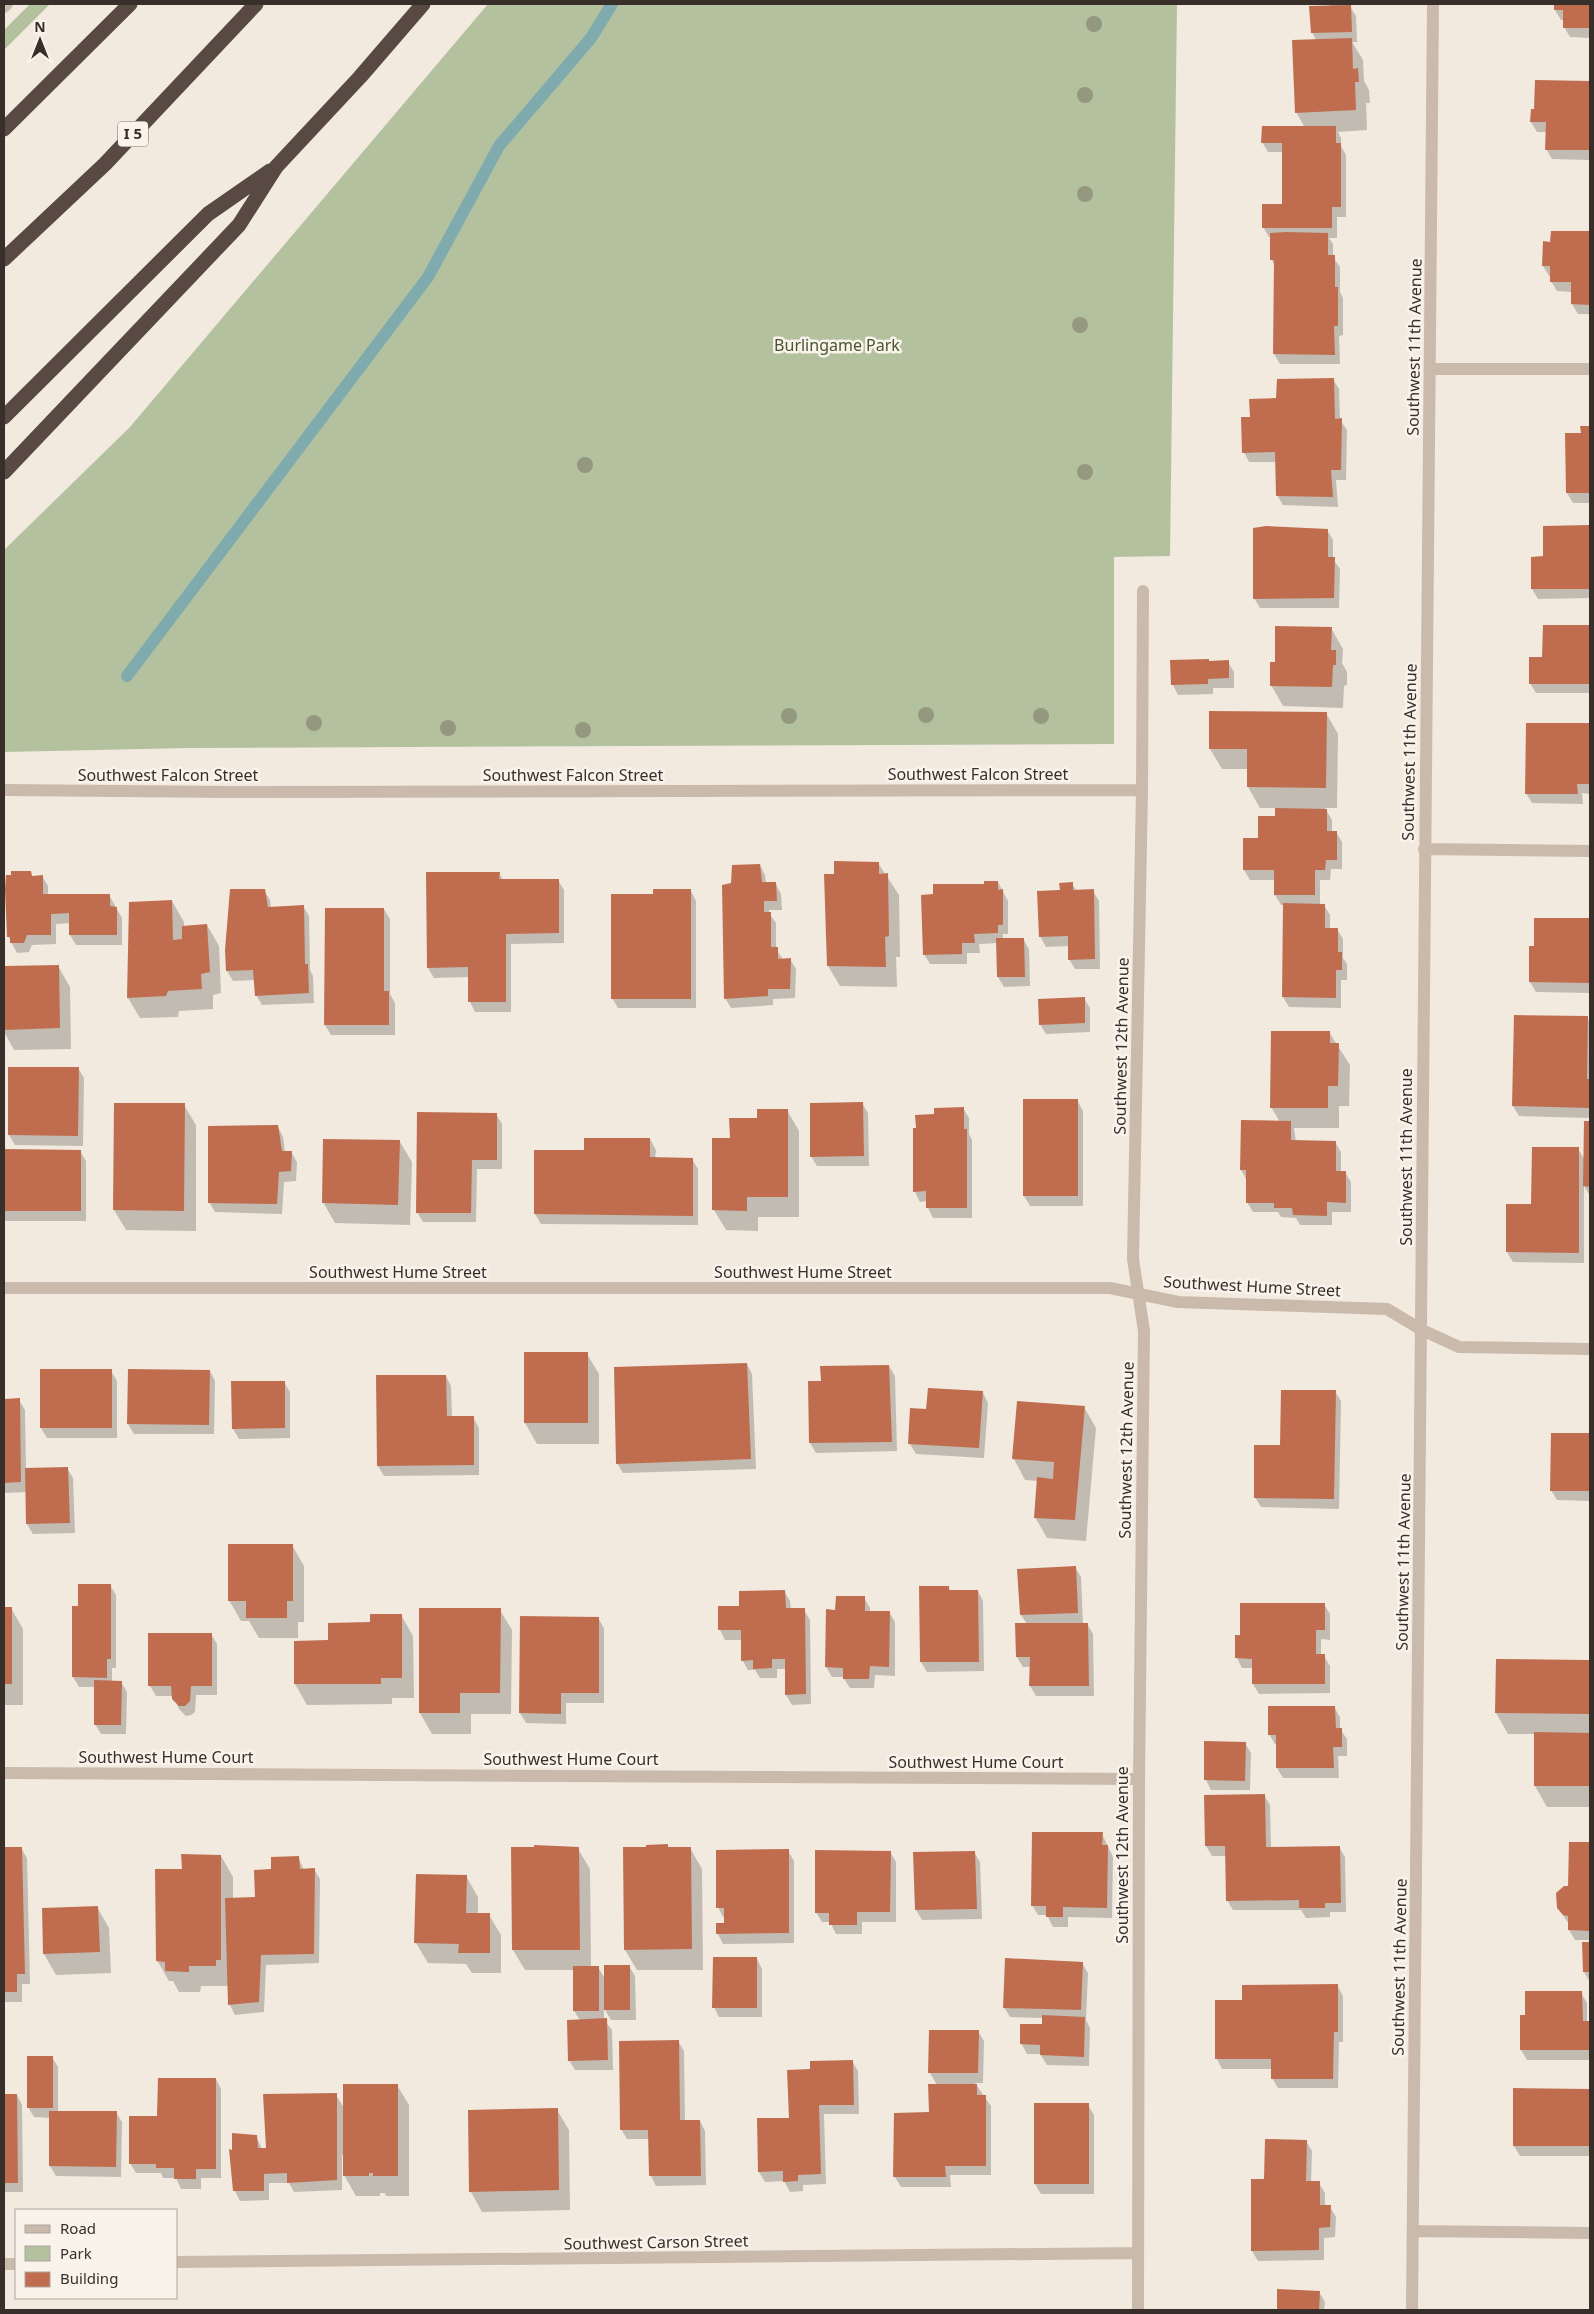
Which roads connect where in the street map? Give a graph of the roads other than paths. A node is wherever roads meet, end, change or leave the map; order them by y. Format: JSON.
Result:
{"nodes":[{"id":1,"x":7,"y":4,"type":"edge"},
{"id":2,"x":130,"y":4,"type":"edge"},
{"id":3,"x":256,"y":4,"type":"edge"},
{"id":4,"x":423,"y":4,"type":"edge"},
{"id":5,"x":1433,"y":4,"type":"edge"},
{"id":6,"x":4,"y":7,"type":"edge"},
{"id":7,"x":4,"y":129,"type":"edge"},
{"id":8,"x":276,"y":167,"type":"junction"},
{"id":9,"x":4,"y":259,"type":"edge"},
{"id":10,"x":1430,"y":369,"type":"junction"},
{"id":11,"x":1590,"y":369,"type":"edge"},
{"id":12,"x":4,"y":417,"type":"edge"},
{"id":13,"x":4,"y":472,"type":"edge"},
{"id":14,"x":1143,"y":591,"type":"dead end"},
{"id":15,"x":4,"y":790,"type":"edge"},
{"id":16,"x":1142,"y":790,"type":"junction"},
{"id":17,"x":1424,"y":849,"type":"junction"},
{"id":18,"x":1590,"y":851,"type":"edge"},
{"id":19,"x":4,"y":1288,"type":"edge"},
{"id":20,"x":1139,"y":1294,"type":"junction"},
{"id":21,"x":1422,"y":1330,"type":"junction"},
{"id":22,"x":1590,"y":1349,"type":"edge"},
{"id":23,"x":4,"y":1773,"type":"edge"},
{"id":24,"x":1139,"y":1779,"type":"junction"},
{"id":25,"x":1413,"y":2231,"type":"junction"},
{"id":26,"x":1590,"y":2233,"type":"edge"},
{"id":27,"x":1137,"y":2253,"type":"junction"},
{"id":28,"x":178,"y":2262,"type":"edge"},
{"id":29,"x":1138,"y":2310,"type":"edge"},
{"id":30,"x":1412,"y":2310,"type":"edge"}],
"edges":[{"from":1,"to":6,"type":"street"},
{"from":2,"to":7,"type":"highway"},
{"from":3,"to":9,"type":"highway","number":"I 5"},
{"from":4,"to":8,"type":"highway"},
{"from":5,"to":10,"type":"street","name":"Southwest 11th Avenue"},
{"from":8,"to":12,"type":"highway"},
{"from":8,"to":13,"type":"highway"},
{"from":10,"to":11,"type":"street"},
{"from":10,"to":17,"type":"street","name":"Southwest 11th Avenue"},
{"from":14,"to":16,"type":"street","name":"Southwest 12th Avenue"},
{"from":15,"to":16,"type":"street","name":"Southwest Falcon Street"},
{"from":16,"to":20,"type":"street","name":"Southwest 12th Avenue"},
{"from":17,"to":18,"type":"street"},
{"from":17,"to":21,"type":"street","name":"Southwest 11th Avenue"},
{"from":19,"to":20,"type":"street","name":"Southwest Hume Street"},
{"from":20,"to":21,"type":"street","name":"Southwest Hume Street"},
{"from":20,"to":24,"type":"street","name":"Southwest 12th Avenue"},
{"from":21,"to":22,"type":"street","name":"Southwest Hume Street"},
{"from":21,"to":25,"type":"street","name":"Southwest 11th Avenue"},
{"from":23,"to":24,"type":"street","name":"Southwest Hume Court"},
{"from":24,"to":27,"type":"street","name":"Southwest 12th Avenue"},
{"from":25,"to":26,"type":"street"},
{"from":25,"to":30,"type":"street","name":"Southwest 11th Avenue"},
{"from":27,"to":28,"type":"street","name":"Southwest Carson Street"},
{"from":27,"to":29,"type":"street","name":"Southwest 12th Avenue"}]}
